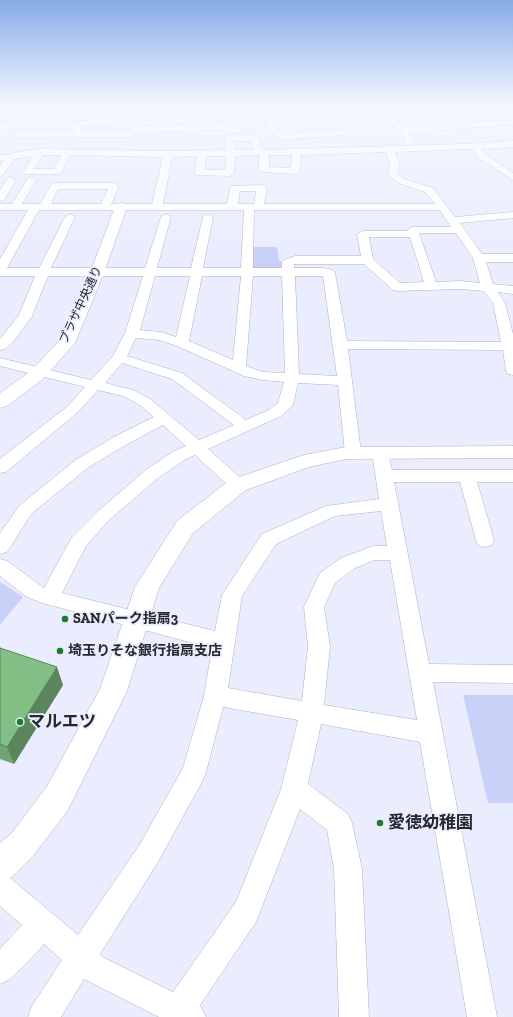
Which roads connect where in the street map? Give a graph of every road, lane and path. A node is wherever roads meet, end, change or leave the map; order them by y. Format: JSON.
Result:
{"nodes":[{"id":1,"x":37,"y":152,"type":"edge"},
{"id":2,"x":40,"y":152,"type":"edge"},
{"id":3,"x":52,"y":152,"type":"edge"},
{"id":4,"x":73,"y":152,"type":"edge"},
{"id":5,"x":163,"y":152,"type":"edge"},
{"id":6,"x":218,"y":152,"type":"edge"},
{"id":7,"x":231,"y":152,"type":"edge"},
{"id":8,"x":261,"y":152,"type":"edge"},
{"id":9,"x":297,"y":152,"type":"edge"},
{"id":10,"x":391,"y":152,"type":"edge"},
{"id":11,"x":479,"y":152,"type":"edge"},
{"id":12,"x":67,"y":153,"type":"junction"},
{"id":13,"x":202,"y":153,"type":"junction"},
{"id":14,"x":168,"y":154,"type":"junction"},
{"id":15,"x":11,"y":156,"type":"junction"},
{"id":16,"x":0,"y":158,"type":"edge"},
{"id":17,"x":0,"y":173,"type":"edge"},
{"id":18,"x":513,"y":177,"type":"edge"},
{"id":19,"x":11,"y":180,"type":"dead end"},
{"id":20,"x":31,"y":180,"type":"dead end"},
{"id":21,"x":0,"y":198,"type":"edge"},
{"id":22,"x":78,"y":201,"type":"junction"},
{"id":23,"x":0,"y":207,"type":"edge"},
{"id":24,"x":15,"y":207,"type":"junction"},
{"id":25,"x":156,"y":207,"type":"junction"},
{"id":26,"x":232,"y":207,"type":"junction"},
{"id":27,"x":443,"y":207,"type":"junction"},
{"id":28,"x":37,"y":210,"type":"junction"},
{"id":29,"x":115,"y":210,"type":"junction"},
{"id":30,"x":252,"y":211,"type":"junction"},
{"id":31,"x":513,"y":215,"type":"edge"},
{"id":32,"x":166,"y":217,"type":"junction"},
{"id":33,"x":208,"y":217,"type":"junction"},
{"id":34,"x":456,"y":225,"type":"junction"},
{"id":35,"x":414,"y":234,"type":"junction"},
{"id":36,"x":479,"y":258,"type":"junction"},
{"id":37,"x":513,"y":258,"type":"edge"},
{"id":38,"x":367,"y":260,"type":"junction"},
{"id":39,"x":0,"y":271,"type":"edge"},
{"id":40,"x":43,"y":272,"type":"junction"},
{"id":41,"x":150,"y":272,"type":"junction"},
{"id":42,"x":196,"y":272,"type":"junction"},
{"id":43,"x":288,"y":272,"type":"junction"},
{"id":44,"x":97,"y":273,"type":"junction"},
{"id":45,"x":247,"y":273,"type":"junction"},
{"id":46,"x":431,"y":286,"type":"junction"},
{"id":47,"x":488,"y":288,"type":"junction"},
{"id":48,"x":513,"y":290,"type":"edge"},
{"id":49,"x":499,"y":303,"type":"junction"},
{"id":50,"x":513,"y":304,"type":"edge"},
{"id":51,"x":132,"y":333,"type":"junction"},
{"id":52,"x":182,"y":343,"type":"junction"},
{"id":53,"x":340,"y":345,"type":"junction"},
{"id":54,"x":0,"y":346,"type":"edge"},
{"id":55,"x":509,"y":346,"type":"junction"},
{"id":56,"x":119,"y":358,"type":"junction"},
{"id":57,"x":0,"y":362,"type":"edge"},
{"id":58,"x":239,"y":368,"type":"junction"},
{"id":59,"x":513,"y":371,"type":"edge"},
{"id":60,"x":40,"y":372,"type":"junction"},
{"id":61,"x":292,"y":379,"type":"junction"},
{"id":62,"x":345,"y":381,"type":"junction"},
{"id":63,"x":96,"y":384,"type":"junction"},
{"id":64,"x":0,"y":402,"type":"edge"},
{"id":65,"x":165,"y":418,"type":"junction"},
{"id":66,"x":246,"y":427,"type":"junction"},
{"id":67,"x":196,"y":447,"type":"junction"},
{"id":68,"x":513,"y":452,"type":"edge"},
{"id":69,"x":353,"y":453,"type":"junction"},
{"id":70,"x":382,"y":464,"type":"junction"},
{"id":71,"x":0,"y":468,"type":"edge"},
{"id":72,"x":467,"y":476,"type":"junction"},
{"id":73,"x":513,"y":476,"type":"edge"},
{"id":74,"x":238,"y":485,"type":"junction"},
{"id":75,"x":389,"y":504,"type":"junction"},
{"id":76,"x":484,"y":540,"type":"dead end"},
{"id":77,"x":0,"y":547,"type":"edge"},
{"id":78,"x":398,"y":553,"type":"junction"},
{"id":79,"x":0,"y":566,"type":"edge"},
{"id":80,"x":48,"y":598,"type":"junction"},
{"id":81,"x":136,"y":620,"type":"junction"},
{"id":82,"x":224,"y":642,"type":"junction"},
{"id":83,"x":420,"y":673,"type":"junction"},
{"id":84,"x":513,"y":674,"type":"edge"},
{"id":85,"x":215,"y":696,"type":"junction"},
{"id":86,"x":312,"y":712,"type":"junction"},
{"id":87,"x":431,"y":733,"type":"junction"},
{"id":88,"x":294,"y":789,"type":"junction"},
{"id":89,"x":0,"y":866,"type":"edge"},
{"id":90,"x":0,"y":888,"type":"edge"},
{"id":91,"x":42,"y":924,"type":"junction"},
{"id":92,"x":80,"y":956,"type":"junction"},
{"id":93,"x":0,"y":969,"type":"edge"},
{"id":94,"x":184,"y":1014,"type":"edge"},
{"id":95,"x":43,"y":1017,"type":"edge"},
{"id":96,"x":344,"y":1017,"type":"edge"},
{"id":97,"x":354,"y":1017,"type":"edge"},
{"id":98,"x":482,"y":1017,"type":"edge"}],
"edges":[{"from":1,"to":15,"type":"street"},
{"from":2,"to":12,"type":"street"},
{"from":3,"to":12,"type":"street"},
{"from":4,"to":12,"type":"street"},
{"from":5,"to":14,"type":"street"},
{"from":6,"to":13,"type":"street"},
{"from":7,"to":13,"type":"street"},
{"from":8,"to":9,"type":"street"},
{"from":10,"to":27,"type":"street"},
{"from":11,"to":18,"type":"street"},
{"from":13,"to":14,"type":"street"},
{"from":14,"to":25,"type":"street"},
{"from":15,"to":16,"type":"street"},
{"from":15,"to":17,"type":"street"},
{"from":19,"to":21,"type":"street"},
{"from":20,"to":24,"type":"street"},
{"from":22,"to":28,"type":"street"},
{"from":22,"to":28,"type":"street"},
{"from":22,"to":28,"type":"street"},
{"from":22,"to":29,"type":"street"},
{"from":22,"to":29,"type":"street"},
{"from":22,"to":29,"type":"street"},
{"from":22,"to":40,"type":"street"},
{"from":23,"to":24,"type":"street"},
{"from":24,"to":28,"type":"street"},
{"from":25,"to":26,"type":"street"},
{"from":25,"to":29,"type":"street"},
{"from":26,"to":30,"type":"street"},
{"from":26,"to":30,"type":"street"},
{"from":27,"to":30,"type":"street"},
{"from":27,"to":34,"type":"street"},
{"from":28,"to":39,"type":"street"},
{"from":29,"to":32,"type":"street"},
{"from":29,"to":44,"type":"street","name":"プラザ中央通り"},
{"from":30,"to":33,"type":"street"},
{"from":30,"to":45,"type":"street"},
{"from":31,"to":34,"type":"street"},
{"from":32,"to":33,"type":"street"},
{"from":32,"to":41,"type":"street"},
{"from":33,"to":42,"type":"street"},
{"from":34,"to":35,"type":"street"},
{"from":34,"to":36,"type":"street"},
{"from":35,"to":38,"type":"street"},
{"from":35,"to":46,"type":"street"},
{"from":36,"to":37,"type":"street"},
{"from":36,"to":47,"type":"street"},
{"from":38,"to":43,"type":"street"},
{"from":38,"to":46,"type":"street"},
{"from":39,"to":40,"type":"street"},
{"from":40,"to":44,"type":"street"},
{"from":40,"to":54,"type":"street"},
{"from":41,"to":42,"type":"street"},
{"from":41,"to":44,"type":"street"},
{"from":41,"to":51,"type":"street"},
{"from":42,"to":45,"type":"street"},
{"from":42,"to":52,"type":"street"},
{"from":43,"to":45,"type":"street"},
{"from":43,"to":53,"type":"street"},
{"from":43,"to":61,"type":"street"},
{"from":44,"to":60,"type":"street","name":"プラザ中央通り"},
{"from":45,"to":58,"type":"street"},
{"from":46,"to":47,"type":"street"},
{"from":47,"to":48,"type":"street"},
{"from":47,"to":49,"type":"street"},
{"from":49,"to":50,"type":"street"},
{"from":49,"to":55,"type":"street"},
{"from":51,"to":52,"type":"street"},
{"from":51,"to":56,"type":"street"},
{"from":52,"to":58,"type":"street"},
{"from":53,"to":55,"type":"street"},
{"from":53,"to":62,"type":"street"},
{"from":55,"to":59,"type":"street"},
{"from":56,"to":63,"type":"street"},
{"from":56,"to":66,"type":"street"},
{"from":57,"to":60,"type":"street"},
{"from":58,"to":61,"type":"street"},
{"from":60,"to":63,"type":"street"},
{"from":60,"to":64,"type":"street","name":"プラザ中央通り"},
{"from":61,"to":62,"type":"street"},
{"from":61,"to":66,"type":"street"},
{"from":62,"to":69,"type":"street"},
{"from":63,"to":65,"type":"street"},
{"from":63,"to":71,"type":"street"},
{"from":65,"to":67,"type":"street"},
{"from":65,"to":77,"type":"street"},
{"from":66,"to":67,"type":"street"},
{"from":67,"to":74,"type":"street"},
{"from":67,"to":80,"type":"street"},
{"from":68,"to":70,"type":"street"},
{"from":69,"to":70,"type":"street"},
{"from":69,"to":74,"type":"street"},
{"from":70,"to":72,"type":"street"},
{"from":70,"to":75,"type":"street"},
{"from":72,"to":73,"type":"street"},
{"from":72,"to":76,"type":"street"},
{"from":74,"to":81,"type":"street"},
{"from":75,"to":78,"type":"street"},
{"from":75,"to":82,"type":"street"},
{"from":78,"to":83,"type":"street"},
{"from":78,"to":86,"type":"street"},
{"from":79,"to":80,"type":"street"},
{"from":80,"to":81,"type":"street"},
{"from":81,"to":82,"type":"street"},
{"from":81,"to":89,"type":"street"},
{"from":82,"to":85,"type":"street"},
{"from":83,"to":84,"type":"street"},
{"from":83,"to":87,"type":"street"},
{"from":85,"to":86,"type":"street"},
{"from":85,"to":92,"type":"street"},
{"from":86,"to":87,"type":"street"},
{"from":86,"to":88,"type":"street"},
{"from":87,"to":98,"type":"street"},
{"from":88,"to":94,"type":"street"},
{"from":88,"to":97,"type":"street"},
{"from":90,"to":91,"type":"street"},
{"from":91,"to":92,"type":"street"},
{"from":91,"to":93,"type":"street"},
{"from":92,"to":94,"type":"street"},
{"from":92,"to":95,"type":"street"},
{"from":96,"to":97,"type":"street"}]}
